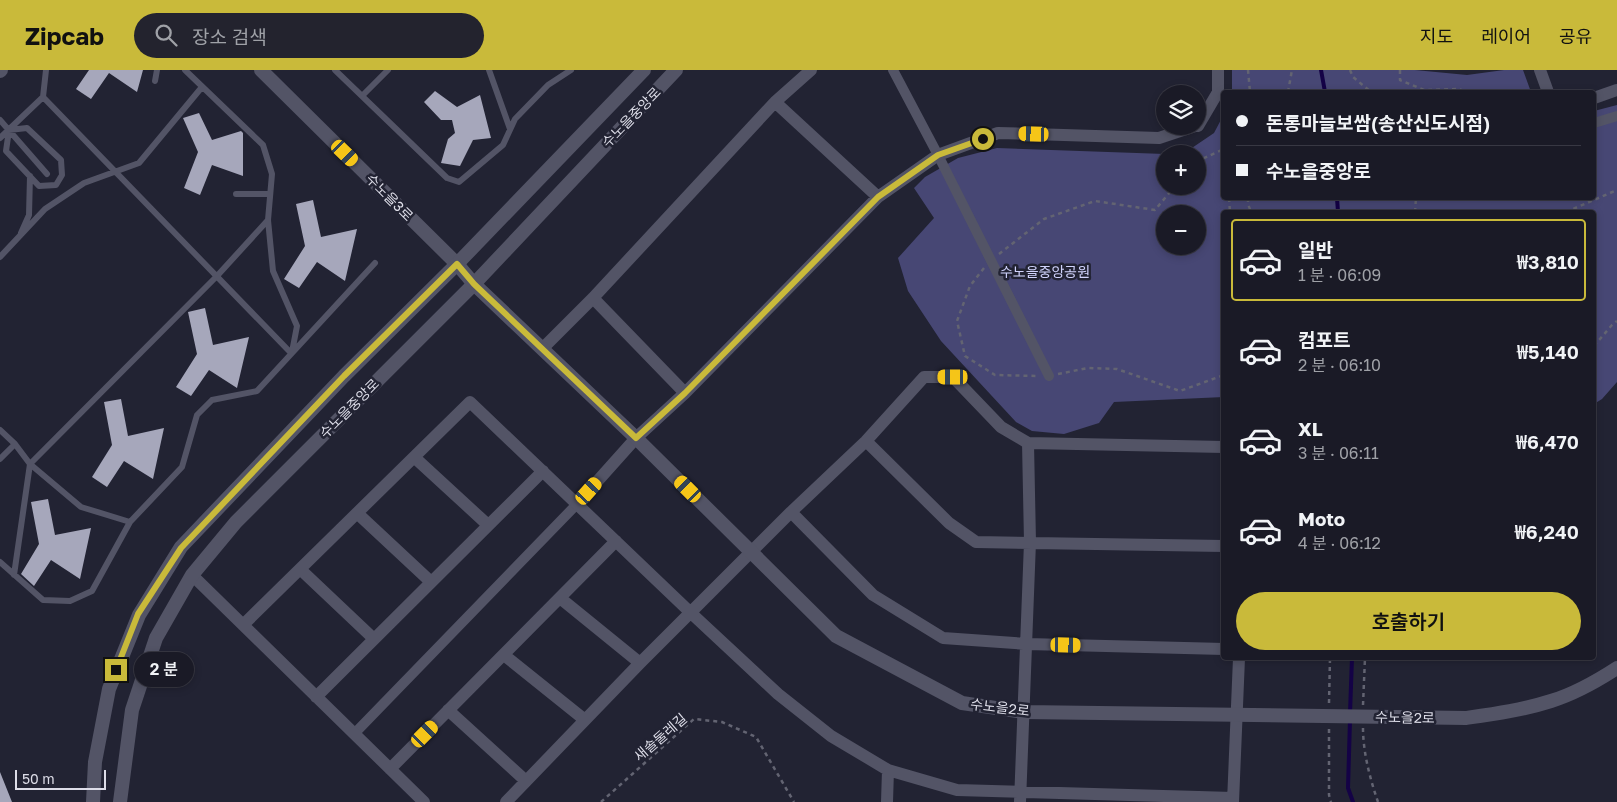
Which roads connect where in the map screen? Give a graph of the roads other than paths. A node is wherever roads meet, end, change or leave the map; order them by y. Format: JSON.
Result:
{"nodes":[{"id":1,"x":46,"y":70,"type":"edge"},
{"id":2,"x":158,"y":70,"type":"edge"},
{"id":3,"x":185,"y":70,"type":"edge"},
{"id":4,"x":261,"y":70,"type":"edge"},
{"id":5,"x":335,"y":70,"type":"edge"},
{"id":6,"x":388,"y":70,"type":"edge"},
{"id":7,"x":489,"y":70,"type":"edge"},
{"id":8,"x":571,"y":70,"type":"edge"},
{"id":9,"x":644,"y":70,"type":"edge"},
{"id":10,"x":676,"y":70,"type":"edge"},
{"id":11,"x":811,"y":70,"type":"edge"},
{"id":12,"x":893,"y":70,"type":"edge"},
{"id":13,"x":1218,"y":70,"type":"edge"},
{"id":14,"x":1540,"y":70,"type":"edge"},
{"id":15,"x":155,"y":81,"type":"dead end"},
{"id":16,"x":202,"y":87,"type":"junction"},
{"id":17,"x":1547,"y":90,"type":"edge"},
{"id":18,"x":1617,"y":90,"type":"edge"},
{"id":19,"x":362,"y":96,"type":"junction"},
{"id":20,"x":43,"y":97,"type":"junction"},
{"id":21,"x":1596,"y":97,"type":"edge"},
{"id":22,"x":774,"y":102,"type":"junction"},
{"id":23,"x":1206,"y":111,"type":"edge"},
{"id":24,"x":1617,"y":116,"type":"edge"},
{"id":25,"x":0,"y":120,"type":"edge"},
{"id":26,"x":1596,"y":122,"type":"edge"},
{"id":27,"x":510,"y":129,"type":"junction"},
{"id":28,"x":9,"y":130,"type":"junction"},
{"id":29,"x":1168,"y":135,"type":"edge"},
{"id":30,"x":0,"y":138,"type":"edge"},
{"id":31,"x":938,"y":155,"type":"junction"},
{"id":32,"x":115,"y":172,"type":"junction"},
{"id":33,"x":47,"y":174,"type":"dead end"},
{"id":34,"x":30,"y":176,"type":"junction"},
{"id":35,"x":236,"y":194,"type":"dead end"},
{"id":36,"x":270,"y":194,"type":"junction"},
{"id":37,"x":878,"y":197,"type":"junction"},
{"id":38,"x":268,"y":220,"type":"junction"},
{"id":39,"x":19,"y":237,"type":"junction"},
{"id":40,"x":0,"y":257,"type":"edge"},
{"id":41,"x":375,"y":263,"type":"dead end"},
{"id":42,"x":457,"y":264,"type":"junction"},
{"id":43,"x":217,"y":276,"type":"junction"},
{"id":44,"x":474,"y":284,"type":"junction"},
{"id":45,"x":592,"y":298,"type":"junction"},
{"id":46,"x":543,"y":348,"type":"junction"},
{"id":47,"x":291,"y":353,"type":"junction"},
{"id":48,"x":1049,"y":376,"type":"road end"},
{"id":49,"x":685,"y":393,"type":"junction"},
{"id":50,"x":0,"y":430,"type":"edge"},
{"id":51,"x":636,"y":438,"type":"junction"},
{"id":52,"x":866,"y":441,"type":"junction"},
{"id":53,"x":1028,"y":443,"type":"junction"},
{"id":54,"x":15,"y":444,"type":"junction"},
{"id":55,"x":1221,"y":447,"type":"edge"},
{"id":56,"x":414,"y":456,"type":"junction"},
{"id":57,"x":0,"y":459,"type":"edge"},
{"id":58,"x":30,"y":464,"type":"junction"},
{"id":59,"x":543,"y":471,"type":"junction"},
{"id":60,"x":577,"y":504,"type":"junction"},
{"id":61,"x":791,"y":512,"type":"junction"},
{"id":62,"x":357,"y":513,"type":"junction"},
{"id":63,"x":130,"y":522,"type":"junction"},
{"id":64,"x":488,"y":525,"type":"junction"},
{"id":65,"x":616,"y":542,"type":"junction"},
{"id":66,"x":1030,"y":542,"type":"junction"},
{"id":67,"x":1221,"y":546,"type":"edge"},
{"id":68,"x":752,"y":552,"type":"junction"},
{"id":69,"x":0,"y":562,"type":"edge"},
{"id":70,"x":300,"y":569,"type":"junction"},
{"id":71,"x":14,"y":575,"type":"junction"},
{"id":72,"x":192,"y":575,"type":"junction"},
{"id":73,"x":431,"y":582,"type":"junction"},
{"id":74,"x":560,"y":598,"type":"junction"},
{"id":75,"x":691,"y":613,"type":"junction"},
{"id":76,"x":243,"y":625,"type":"junction"},
{"id":77,"x":374,"y":639,"type":"junction"},
{"id":78,"x":1027,"y":644,"type":"junction"},
{"id":79,"x":1221,"y":649,"type":"edge"},
{"id":80,"x":504,"y":655,"type":"junction"},
{"id":81,"x":1239,"y":660,"type":"edge"},
{"id":82,"x":640,"y":664,"type":"junction"},
{"id":83,"x":1617,"y":668,"type":"edge"},
{"id":84,"x":316,"y":697,"type":"junction"},
{"id":85,"x":448,"y":710,"type":"junction"},
{"id":86,"x":1023,"y":712,"type":"junction"},
{"id":87,"x":1236,"y":714,"type":"junction"},
{"id":88,"x":585,"y":720,"type":"junction"},
{"id":89,"x":354,"y":734,"type":"junction"},
{"id":90,"x":390,"y":769,"type":"junction"},
{"id":91,"x":888,"y":770,"type":"junction"},
{"id":92,"x":526,"y":782,"type":"junction"},
{"id":93,"x":1021,"y":798,"type":"edge"},
{"id":94,"x":1233,"y":800,"type":"edge"},
{"id":95,"x":93,"y":802,"type":"edge"},
{"id":96,"x":120,"y":802,"type":"edge"},
{"id":97,"x":424,"y":802,"type":"edge"},
{"id":98,"x":506,"y":802,"type":"edge"},
{"id":99,"x":887,"y":802,"type":"edge"}],
"edges":[{"from":1,"to":20,"type":"lane"},
{"from":2,"to":15,"type":"lane"},
{"from":3,"to":16,"type":"lane"},
{"from":4,"to":42,"type":"main road","name":"수노을3로"},
{"from":5,"to":19,"type":"lane"},
{"from":6,"to":19,"type":"lane"},
{"from":7,"to":27,"type":"lane"},
{"from":8,"to":27,"type":"lane"},
{"from":9,"to":42,"type":"main road","name":"수노을중앙로"},
{"from":10,"to":44,"type":"main road","name":"수노을중앙로"},
{"from":11,"to":22,"type":"street"},
{"from":12,"to":31,"type":"street"},
{"from":13,"to":23,"type":"street"},
{"from":14,"to":17,"type":"street"},
{"from":16,"to":32,"type":"lane"},
{"from":16,"to":36,"type":"lane"},
{"from":18,"to":21,"type":"street"},
{"from":19,"to":27,"type":"lane"},
{"from":20,"to":28,"type":"lane"},
{"from":20,"to":32,"type":"lane"},
{"from":22,"to":37,"type":"street"},
{"from":22,"to":45,"type":"street"},
{"from":24,"to":26,"type":"street"},
{"from":25,"to":28,"type":"lane"},
{"from":28,"to":30,"type":"lane"},
{"from":28,"to":33,"type":"lane"},
{"from":28,"to":34,"type":"lane"},
{"from":28,"to":34,"type":"lane"},
{"from":29,"to":31,"type":"street"},
{"from":31,"to":37,"type":"street"},
{"from":31,"to":48,"type":"street"},
{"from":32,"to":39,"type":"lane"},
{"from":32,"to":43,"type":"lane"},
{"from":34,"to":39,"type":"lane"},
{"from":35,"to":36,"type":"lane"},
{"from":36,"to":38,"type":"lane"},
{"from":37,"to":49,"type":"street"},
{"from":38,"to":43,"type":"lane"},
{"from":38,"to":47,"type":"lane"},
{"from":39,"to":40,"type":"lane"},
{"from":41,"to":47,"type":"lane"},
{"from":42,"to":44,"type":"main road","name":"수노을3로"},
{"from":42,"to":95,"type":"main road","name":"수노을중앙로"},
{"from":43,"to":47,"type":"lane"},
{"from":43,"to":58,"type":"lane"},
{"from":44,"to":46,"type":"main road","name":"수노을2로"},
{"from":44,"to":72,"type":"main road","name":"수노을중앙로"},
{"from":45,"to":46,"type":"street"},
{"from":45,"to":49,"type":"street"},
{"from":46,"to":51,"type":"main road","name":"수노을2로"},
{"from":47,"to":63,"type":"lane"},
{"from":49,"to":51,"type":"street"},
{"from":50,"to":54,"type":"lane"},
{"from":51,"to":60,"type":"street"},
{"from":51,"to":68,"type":"main road","name":"수노을2로"},
{"from":52,"to":53,"type":"street"},
{"from":52,"to":61,"type":"street"},
{"from":52,"to":66,"type":"street"},
{"from":53,"to":55,"type":"street"},
{"from":53,"to":66,"type":"street"},
{"from":54,"to":57,"type":"lane"},
{"from":54,"to":58,"type":"lane"},
{"from":56,"to":59,"type":"street"},
{"from":56,"to":62,"type":"street"},
{"from":56,"to":64,"type":"street"},
{"from":58,"to":63,"type":"lane"},
{"from":58,"to":71,"type":"lane"},
{"from":59,"to":60,"type":"street"},
{"from":59,"to":64,"type":"street"},
{"from":60,"to":65,"type":"street"},
{"from":60,"to":89,"type":"street"},
{"from":61,"to":68,"type":"street"},
{"from":61,"to":78,"type":"street"},
{"from":62,"to":70,"type":"street"},
{"from":62,"to":73,"type":"street"},
{"from":63,"to":71,"type":"lane"},
{"from":64,"to":73,"type":"street"},
{"from":65,"to":74,"type":"street"},
{"from":65,"to":75,"type":"street"},
{"from":66,"to":67,"type":"street"},
{"from":66,"to":78,"type":"street"},
{"from":68,"to":75,"type":"street"},
{"from":68,"to":86,"type":"main road","name":"수노을2로"},
{"from":69,"to":71,"type":"lane"},
{"from":70,"to":76,"type":"street"},
{"from":70,"to":77,"type":"street"},
{"from":72,"to":76,"type":"street"},
{"from":72,"to":96,"type":"main road","name":"수노을중앙로"},
{"from":73,"to":77,"type":"street"},
{"from":74,"to":80,"type":"street"},
{"from":74,"to":82,"type":"street"},
{"from":75,"to":82,"type":"street"},
{"from":75,"to":91,"type":"street"},
{"from":76,"to":84,"type":"street"},
{"from":77,"to":84,"type":"street"},
{"from":78,"to":79,"type":"street"},
{"from":78,"to":86,"type":"street"},
{"from":80,"to":85,"type":"street"},
{"from":80,"to":88,"type":"street"},
{"from":81,"to":87,"type":"street"},
{"from":82,"to":88,"type":"street"},
{"from":83,"to":87,"type":"main road","name":"수노을2로"},
{"from":84,"to":89,"type":"street"},
{"from":85,"to":90,"type":"street"},
{"from":85,"to":92,"type":"street"},
{"from":86,"to":87,"type":"main road","name":"수노을2로"},
{"from":86,"to":93,"type":"street"},
{"from":87,"to":94,"type":"street"},
{"from":88,"to":92,"type":"street"},
{"from":89,"to":90,"type":"street"},
{"from":90,"to":97,"type":"street"},
{"from":91,"to":93,"type":"street"},
{"from":91,"to":99,"type":"street"},
{"from":92,"to":98,"type":"street"},
{"from":93,"to":94,"type":"street"}]}
